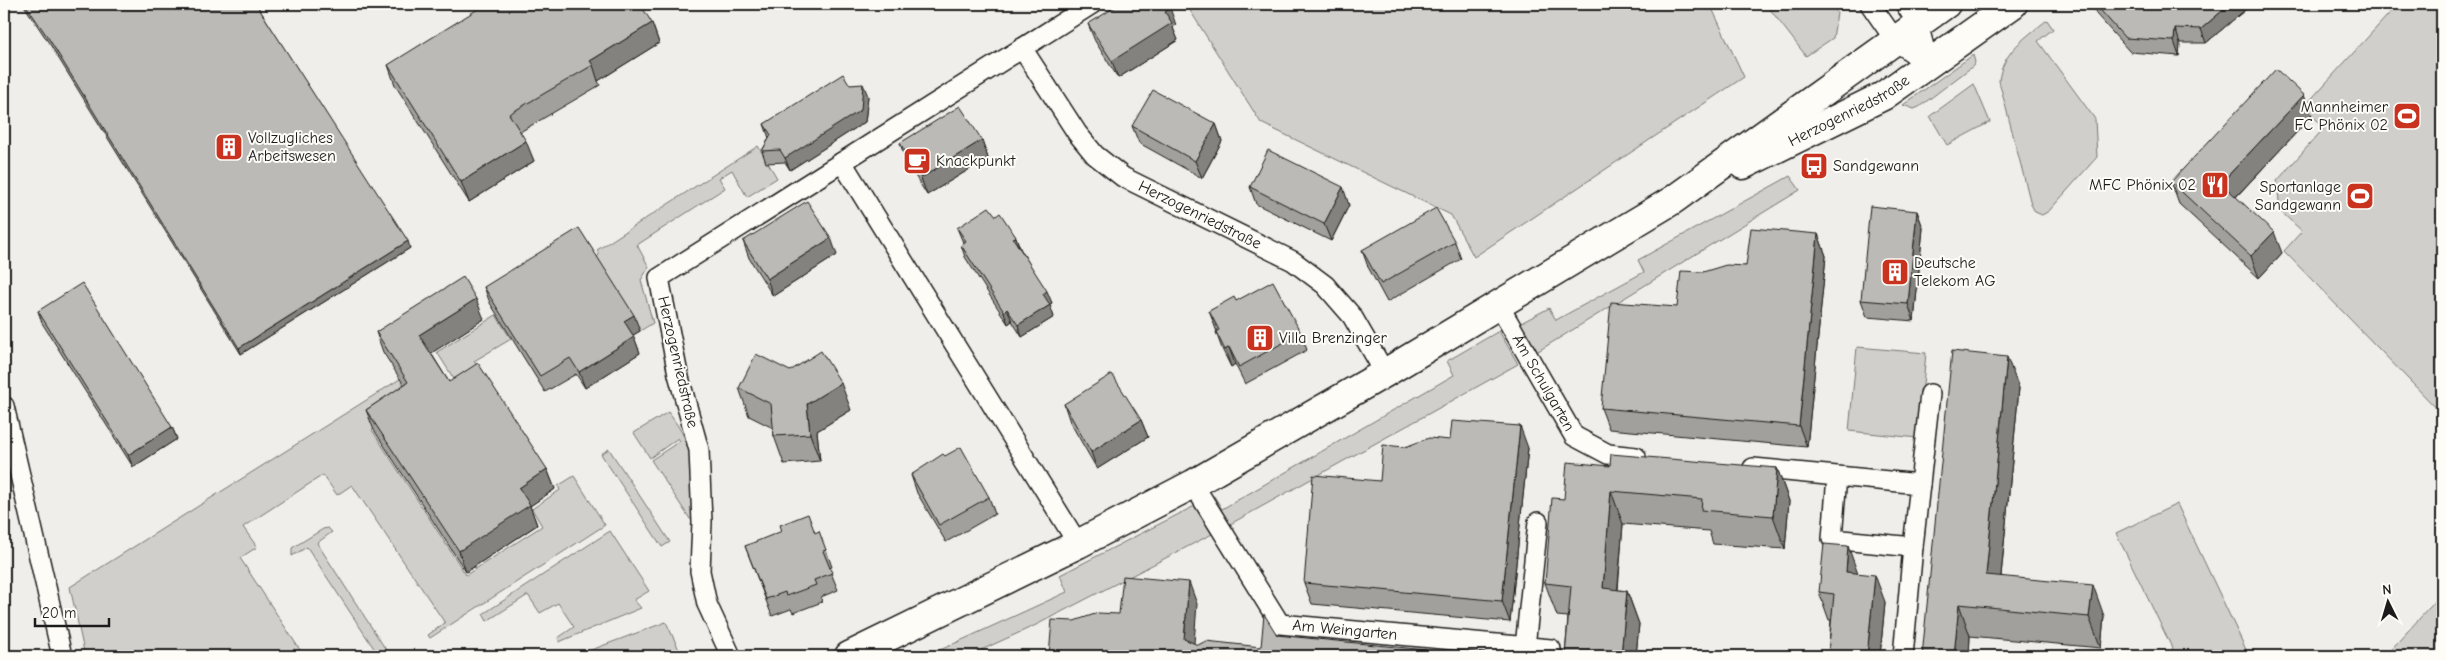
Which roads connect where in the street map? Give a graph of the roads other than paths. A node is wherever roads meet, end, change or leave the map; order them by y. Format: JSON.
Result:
{"nodes":[{"id":1,"x":1092,"y":4,"type":"edge"},
{"id":2,"x":1870,"y":4,"type":"edge"},
{"id":3,"x":1946,"y":4,"type":"edge"},
{"id":4,"x":2013,"y":4,"type":"edge"},
{"id":5,"x":1911,"y":14,"type":"edge"},
{"id":6,"x":1895,"y":40,"type":"junction"},
{"id":7,"x":1022,"y":48,"type":"junction"},
{"id":8,"x":1929,"y":65,"type":"junction"},
{"id":9,"x":842,"y":162,"type":"junction"},
{"id":10,"x":1673,"y":200,"type":"junction"},
{"id":11,"x":1498,"y":304,"type":"junction"},
{"id":12,"x":1385,"y":373,"type":"junction"},
{"id":13,"x":1930,"y":394,"type":"dead end"},
{"id":14,"x":4,"y":406,"type":"edge"},
{"id":15,"x":1653,"y":458,"type":"edge"},
{"id":16,"x":1731,"y":466,"type":"edge"},
{"id":17,"x":1837,"y":476,"type":"junction"},
{"id":18,"x":1193,"y":484,"type":"junction"},
{"id":19,"x":1920,"y":484,"type":"junction"},
{"id":20,"x":1538,"y":522,"type":"dead end"},
{"id":21,"x":1078,"y":544,"type":"junction"},
{"id":22,"x":1913,"y":547,"type":"junction"},
{"id":23,"x":1525,"y":647,"type":"junction"},
{"id":24,"x":1482,"y":650,"type":"edge"},
{"id":25,"x":860,"y":654,"type":"edge"},
{"id":26,"x":62,"y":656,"type":"edge"},
{"id":27,"x":731,"y":656,"type":"edge"},
{"id":28,"x":1551,"y":656,"type":"edge"},
{"id":29,"x":1903,"y":656,"type":"edge"}],
"edges":[{"from":1,"to":7,"type":"street","name":"Herzogenriedstraße"},
{"from":2,"to":6,"type":"street"},
{"from":3,"to":5,"type":"street","name":"Herzogenriedstraße"},
{"from":4,"to":8,"type":"street","name":"Herzogenriedstraße"},
{"from":5,"to":6,"type":"street","name":"Herzogenriedstraße"},
{"from":5,"to":8,"type":"street"},
{"from":6,"to":8,"type":"street"},
{"from":6,"to":10,"type":"street","name":"Herzogenriedstraße"},
{"from":7,"to":9,"type":"street","name":"Herzogenriedstraße"},
{"from":7,"to":12,"type":"street","name":"Herzogenriedstraße"},
{"from":8,"to":10,"type":"street","name":"Herzogenriedstraße"},
{"from":9,"to":21,"type":"street"},
{"from":9,"to":27,"type":"street","name":"Herzogenriedstraße"},
{"from":10,"to":11,"type":"street","name":"Herzogenriedstraße"},
{"from":11,"to":12,"type":"street","name":"Herzogenriedstraße"},
{"from":11,"to":15,"type":"street","name":"Am Schulgarten"},
{"from":12,"to":18,"type":"street","name":"Herzogenriedstraße"},
{"from":13,"to":19,"type":"street"},
{"from":14,"to":26,"type":"street"},
{"from":16,"to":17,"type":"street"},
{"from":17,"to":19,"type":"street"},
{"from":17,"to":22,"type":"street"},
{"from":18,"to":21,"type":"street","name":"Herzogenriedstraße"},
{"from":18,"to":24,"type":"street","name":"Am Weingarten"},
{"from":19,"to":22,"type":"street"},
{"from":20,"to":23,"type":"street"},
{"from":21,"to":25,"type":"street","name":"Herzogenriedstraße"},
{"from":22,"to":29,"type":"street"},
{"from":23,"to":24,"type":"street","name":"Am Weingarten"},
{"from":23,"to":28,"type":"street","name":"Am Weingarten"}]}
